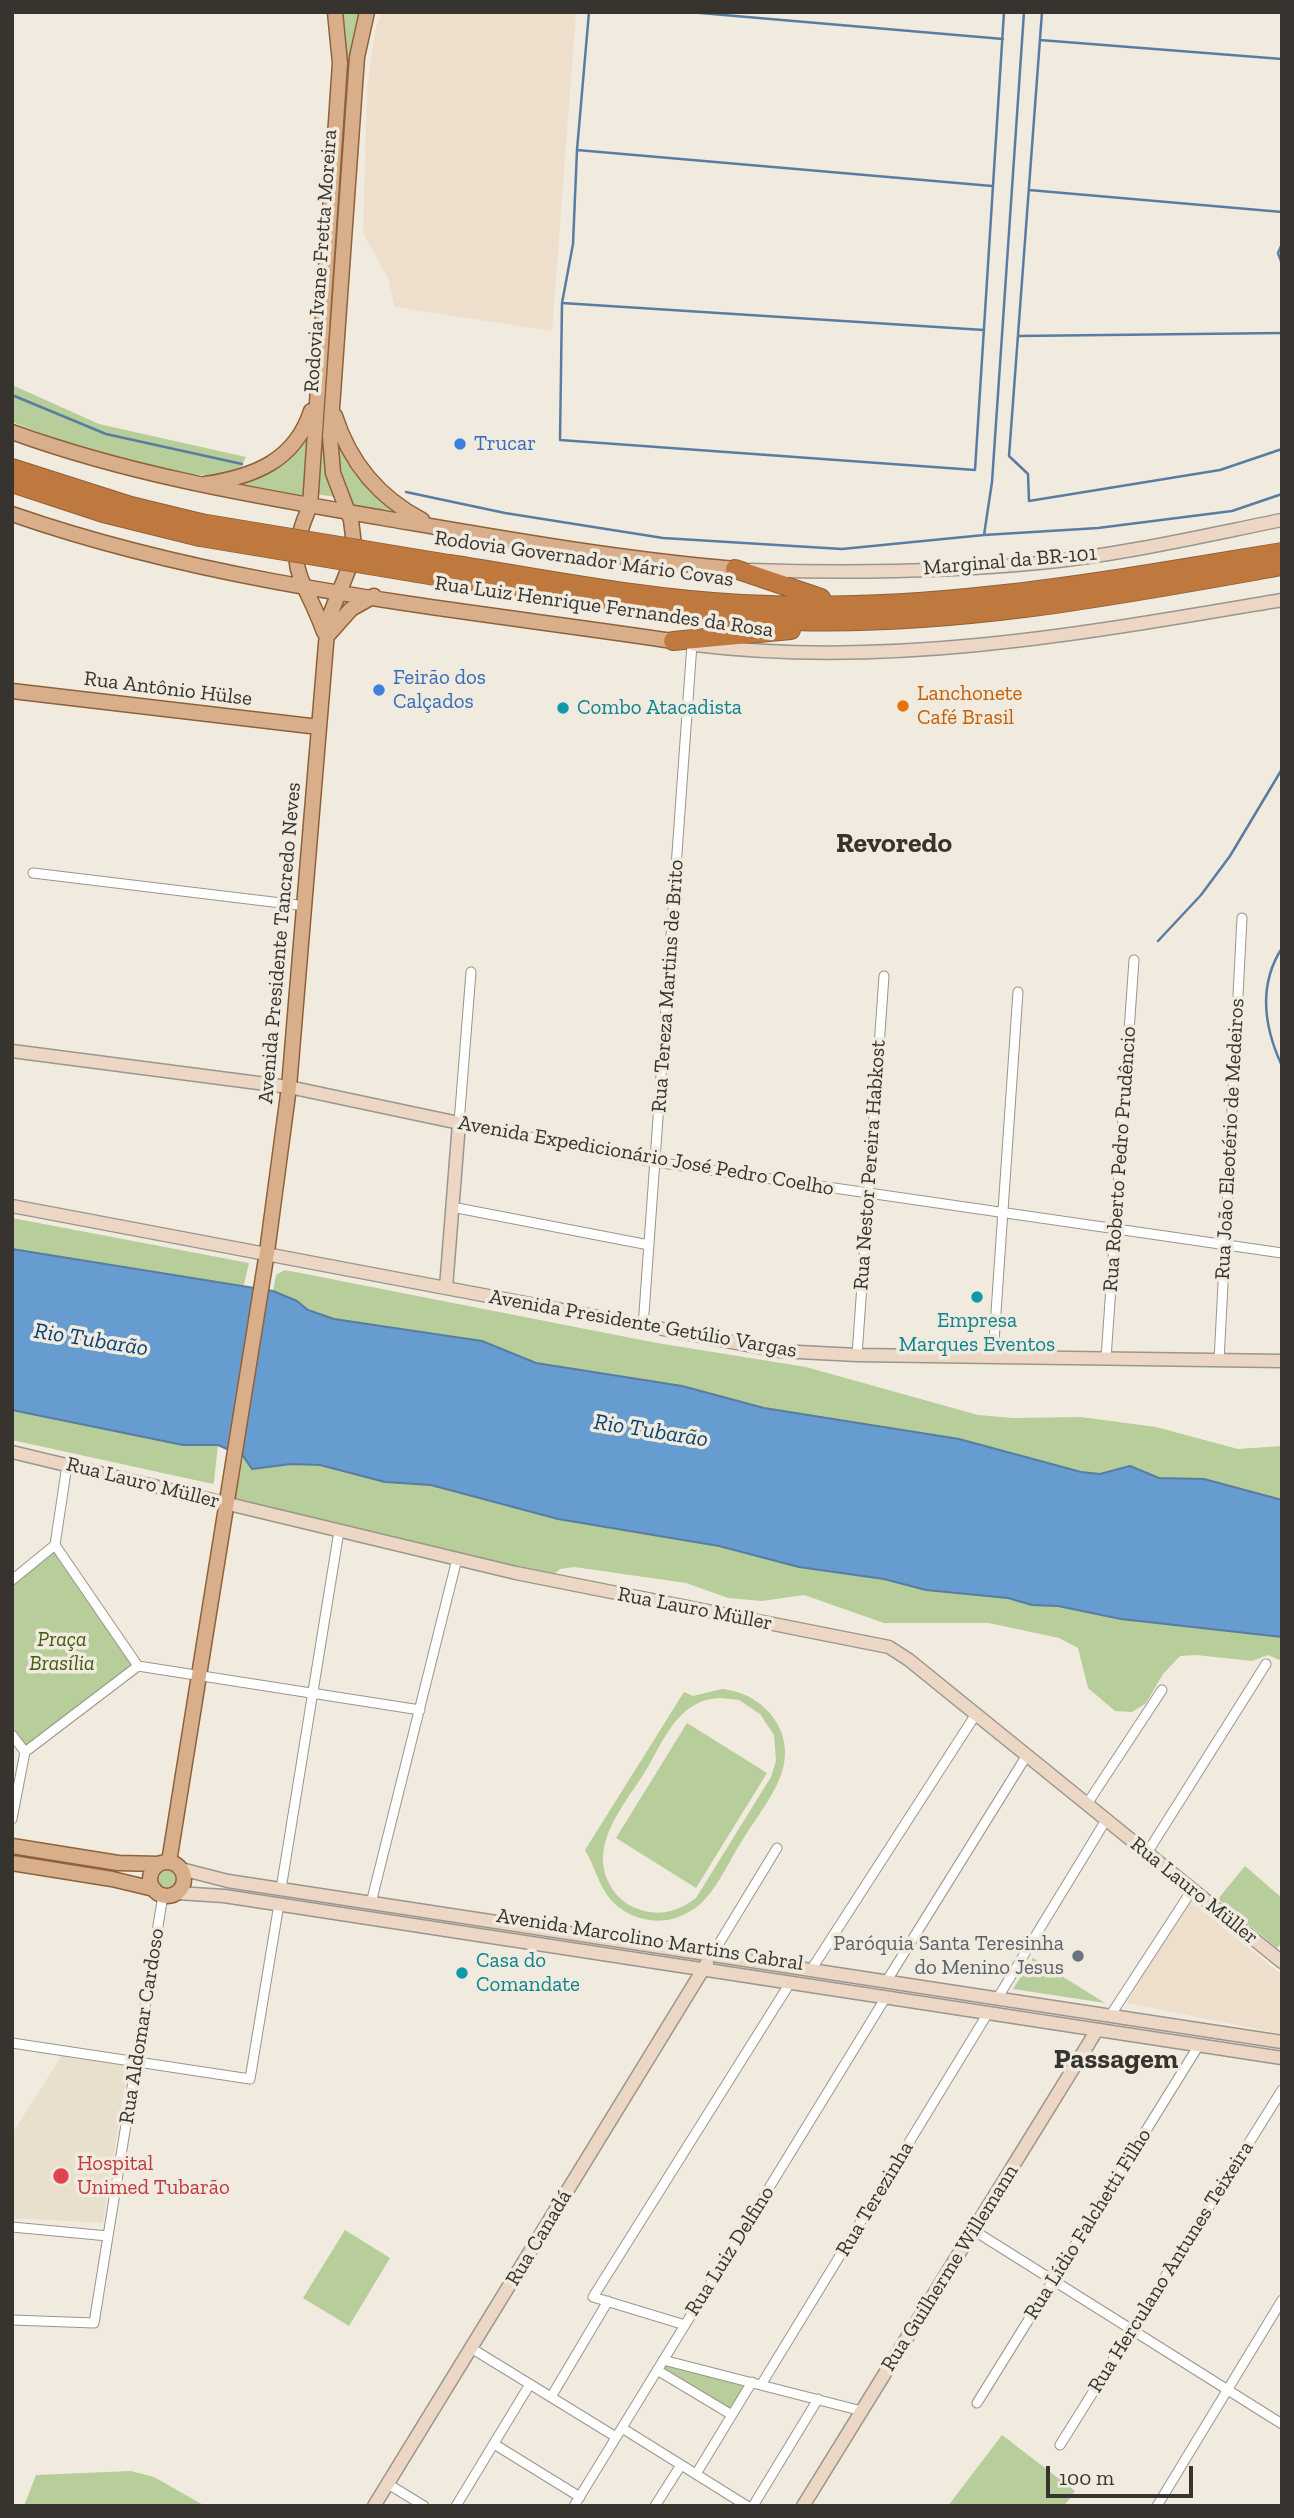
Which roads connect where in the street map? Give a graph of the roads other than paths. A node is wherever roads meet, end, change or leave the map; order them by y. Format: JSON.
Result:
{"nodes":[{"id":1,"x":335,"y":12,"type":"edge"},
{"id":2,"x":368,"y":12,"type":"edge"},
{"id":3,"x":317,"y":375,"type":"junction"},
{"id":4,"x":333,"y":393,"type":"junction"},
{"id":5,"x":12,"y":432,"type":"edge"},
{"id":6,"x":12,"y":468,"type":"edge"},
{"id":7,"x":12,"y":483,"type":"edge"},
{"id":8,"x":194,"y":485,"type":"junction"},
{"id":9,"x":310,"y":506,"type":"junction"},
{"id":10,"x":348,"y":512,"type":"junction"},
{"id":11,"x":12,"y":514,"type":"edge"},
{"id":12,"x":1282,"y":520,"type":"edge"},
{"id":13,"x":436,"y":527,"type":"junction"},
{"id":14,"x":200,"y":530,"type":"junction"},
{"id":15,"x":1282,"y":552,"type":"edge"},
{"id":16,"x":1282,"y":566,"type":"edge"},
{"id":17,"x":734,"y":569,"type":"junction"},
{"id":18,"x":448,"y":571,"type":"junction"},
{"id":19,"x":301,"y":585,"type":"junction"},
{"id":20,"x":338,"y":591,"type":"junction"},
{"id":21,"x":374,"y":596,"type":"junction"},
{"id":22,"x":1282,"y":600,"type":"edge"},
{"id":23,"x":894,"y":605,"type":"junction"},
{"id":24,"x":906,"y":619,"type":"junction"},
{"id":25,"x":326,"y":637,"type":"junction"},
{"id":26,"x":673,"y":641,"type":"junction"},
{"id":27,"x":692,"y":644,"type":"junction"},
{"id":28,"x":12,"y":691,"type":"edge"},
{"id":29,"x":319,"y":727,"type":"junction"},
{"id":30,"x":33,"y":873,"type":"dead end"},
{"id":31,"x":306,"y":906,"type":"junction"},
{"id":32,"x":1242,"y":918,"type":"dead end"},
{"id":33,"x":1134,"y":960,"type":"dead end"},
{"id":34,"x":471,"y":972,"type":"dead end"},
{"id":35,"x":884,"y":975,"type":"dead end"},
{"id":36,"x":1018,"y":992,"type":"dead end"},
{"id":37,"x":12,"y":1051,"type":"edge"},
{"id":38,"x":289,"y":1087,"type":"junction"},
{"id":39,"x":459,"y":1123,"type":"junction"},
{"id":40,"x":655,"y":1162,"type":"junction"},
{"id":41,"x":868,"y":1195,"type":"junction"},
{"id":42,"x":12,"y":1206,"type":"edge"},
{"id":43,"x":452,"y":1207,"type":"junction"},
{"id":44,"x":1003,"y":1214,"type":"junction"},
{"id":45,"x":1114,"y":1230,"type":"junction"},
{"id":46,"x":649,"y":1245,"type":"junction"},
{"id":47,"x":1225,"y":1245,"type":"junction"},
{"id":48,"x":1282,"y":1253,"type":"edge"},
{"id":49,"x":266,"y":1258,"type":"junction"},
{"id":50,"x":446,"y":1288,"type":"junction"},
{"id":51,"x":643,"y":1327,"type":"junction"},
{"id":52,"x":857,"y":1355,"type":"junction"},
{"id":53,"x":993,"y":1356,"type":"junction"},
{"id":54,"x":1106,"y":1358,"type":"junction"},
{"id":55,"x":1219,"y":1361,"type":"junction"},
{"id":56,"x":1282,"y":1361,"type":"edge"},
{"id":57,"x":12,"y":1452,"type":"edge"},
{"id":58,"x":67,"y":1465,"type":"junction"},
{"id":59,"x":227,"y":1504,"type":"junction"},
{"id":60,"x":339,"y":1531,"type":"junction"},
{"id":61,"x":55,"y":1545,"type":"junction"},
{"id":62,"x":457,"y":1559,"type":"junction"},
{"id":63,"x":12,"y":1580,"type":"edge"},
{"id":64,"x":1266,"y":1664,"type":"dead end"},
{"id":65,"x":138,"y":1666,"type":"junction"},
{"id":66,"x":199,"y":1675,"type":"junction"},
{"id":67,"x":1162,"y":1690,"type":"dead end"},
{"id":68,"x":313,"y":1693,"type":"junction"},
{"id":69,"x":420,"y":1710,"type":"junction"},
{"id":70,"x":976,"y":1714,"type":"junction"},
{"id":71,"x":12,"y":1735,"type":"edge"},
{"id":72,"x":25,"y":1752,"type":"junction"},
{"id":73,"x":1027,"y":1755,"type":"junction"},
{"id":74,"x":1087,"y":1804,"type":"junction"},
{"id":75,"x":12,"y":1819,"type":"edge"},
{"id":76,"x":1106,"y":1820,"type":"junction"},
{"id":77,"x":12,"y":1846,"type":"edge"},
{"id":78,"x":778,"y":1848,"type":"dead end"},
{"id":79,"x":1147,"y":1853,"type":"junction"},
{"id":80,"x":12,"y":1863,"type":"edge"},
{"id":81,"x":170,"y":1865,"type":"junction"},
{"id":82,"x":281,"y":1889,"type":"junction"},
{"id":83,"x":1192,"y":1889,"type":"junction"},
{"id":84,"x":165,"y":1892,"type":"junction"},
{"id":85,"x":371,"y":1903,"type":"junction"},
{"id":86,"x":279,"y":1904,"type":"junction"},
{"id":87,"x":518,"y":1925,"type":"junction"},
{"id":88,"x":516,"y":1940,"type":"junction"},
{"id":89,"x":712,"y":1955,"type":"junction"},
{"id":90,"x":1282,"y":1962,"type":"edge"},
{"id":91,"x":703,"y":1969,"type":"junction"},
{"id":92,"x":811,"y":1970,"type":"junction"},
{"id":93,"x":886,"y":1982,"type":"junction"},
{"id":94,"x":790,"y":1983,"type":"junction"},
{"id":95,"x":886,"y":1997,"type":"junction"},
{"id":96,"x":997,"y":1998,"type":"junction"},
{"id":97,"x":988,"y":2013,"type":"junction"},
{"id":98,"x":1110,"y":2016,"type":"junction"},
{"id":99,"x":1097,"y":2030,"type":"junction"},
{"id":100,"x":1282,"y":2042,"type":"edge"},
{"id":101,"x":12,"y":2043,"type":"edge"},
{"id":102,"x":1199,"y":2045,"type":"junction"},
{"id":103,"x":1282,"y":2058,"type":"edge"},
{"id":104,"x":136,"y":2062,"type":"junction"},
{"id":105,"x":1282,"y":2090,"type":"edge"},
{"id":106,"x":12,"y":2227,"type":"edge"},
{"id":107,"x":973,"y":2230,"type":"junction"},
{"id":108,"x":108,"y":2236,"type":"junction"},
{"id":109,"x":1053,"y":2281,"type":"junction"},
{"id":110,"x":1282,"y":2300,"type":"edge"},
{"id":111,"x":608,"y":2301,"type":"junction"},
{"id":112,"x":12,"y":2320,"type":"edge"},
{"id":113,"x":685,"y":2325,"type":"junction"},
{"id":114,"x":1132,"y":2330,"type":"junction"},
{"id":115,"x":471,"y":2348,"type":"junction"},
{"id":116,"x":663,"y":2360,"type":"junction"},
{"id":117,"x":657,"y":2370,"type":"junction"},
{"id":118,"x":530,"y":2384,"type":"junction"},
{"id":119,"x":756,"y":2384,"type":"junction"},
{"id":120,"x":1227,"y":2390,"type":"junction"},
{"id":121,"x":551,"y":2397,"type":"junction"},
{"id":122,"x":818,"y":2399,"type":"junction"},
{"id":123,"x":977,"y":2403,"type":"dead end"},
{"id":124,"x":862,"y":2411,"type":"junction"},
{"id":125,"x":732,"y":2415,"type":"junction"},
{"id":126,"x":1282,"y":2424,"type":"edge"},
{"id":127,"x":622,"y":2428,"type":"junction"},
{"id":128,"x":616,"y":2437,"type":"junction"},
{"id":129,"x":494,"y":2444,"type":"junction"},
{"id":130,"x":1060,"y":2445,"type":"dead end"},
{"id":131,"x":681,"y":2465,"type":"junction"},
{"id":132,"x":696,"y":2474,"type":"junction"},
{"id":133,"x":388,"y":2484,"type":"junction"},
{"id":134,"x":580,"y":2497,"type":"junction"},
{"id":135,"x":461,"y":2504,"type":"edge"},
{"id":136,"x":374,"y":2506,"type":"edge"},
{"id":137,"x":424,"y":2506,"type":"edge"},
{"id":138,"x":574,"y":2506,"type":"edge"},
{"id":139,"x":655,"y":2506,"type":"edge"},
{"id":140,"x":747,"y":2506,"type":"edge"},
{"id":141,"x":753,"y":2506,"type":"edge"},
{"id":142,"x":803,"y":2506,"type":"edge"},
{"id":143,"x":1157,"y":2506,"type":"edge"}],
"edges":[{"from":1,"to":3,"type":"main road","name":"Rodovia Ivane Fretta Moreira"},
{"from":2,"to":4,"type":"main road","name":"Rodovia Ivane Fretta Moreira"},
{"from":3,"to":8,"type":"main road"},
{"from":3,"to":9,"type":"main road","name":"Rodovia Ivane Fretta Moreira"},
{"from":4,"to":10,"type":"main road","name":"Rodovia Ivane Fretta Moreira"},
{"from":4,"to":13,"type":"main road"},
{"from":5,"to":8,"type":"main road"},
{"from":6,"to":14,"type":"highway","name":"Rodovia Governador Mário Covas"},
{"from":7,"to":14,"type":"highway","name":"Rodovia Governador Mário Covas"},
{"from":8,"to":9,"type":"main road"},
{"from":9,"to":10,"type":"main road"},
{"from":9,"to":19,"type":"main road","name":"Rodovia Ivane Fretta Moreira"},
{"from":10,"to":13,"type":"main road"},
{"from":10,"to":20,"type":"main road","name":"Rodovia Ivane Fretta Moreira"},
{"from":11,"to":19,"type":"main road","name":"Rua Luiz Henrique Fernandes da Rosa"},
{"from":12,"to":17,"type":"main road","name":"Marginal da BR-101"},
{"from":13,"to":17,"type":"main road"},
{"from":14,"to":18,"type":"highway","name":"Rodovia Governador Mário Covas","bridge":true},
{"from":15,"to":23,"type":"highway","name":"Rodovia Governador Mário Covas"},
{"from":16,"to":24,"type":"highway","name":"Rodovia Governador Mário Covas"},
{"from":17,"to":23,"type":"highway"},
{"from":18,"to":23,"type":"highway","name":"Rodovia Governador Mário Covas"},
{"from":18,"to":24,"type":"highway","name":"Rodovia Governador Mário Covas"},
{"from":19,"to":20,"type":"main road","name":"Rua Luiz Henrique Fernandes da Rosa"},
{"from":19,"to":25,"type":"main road","name":"Avenida Presidente Tancredo Neves"},
{"from":20,"to":21,"type":"main road","name":"Rua Luiz Henrique Fernandes da Rosa"},
{"from":20,"to":25,"type":"main road","name":"Avenida Presidente Tancredo Neves"},
{"from":21,"to":25,"type":"main road"},
{"from":21,"to":26,"type":"main road","name":"Rua Luiz Henrique Fernandes da Rosa"},
{"from":22,"to":27,"type":"main road","name":"Rua Luiz Henrique Fernandes da Rosa"},
{"from":24,"to":26,"type":"highway"},
{"from":25,"to":29,"type":"main road","name":"Avenida Presidente Tancredo Neves"},
{"from":26,"to":27,"type":"main road","name":"Rua Luiz Henrique Fernandes da Rosa"},
{"from":27,"to":40,"type":"street","name":"Rua Tereza Martins de Brito"},
{"from":28,"to":29,"type":"main road","name":"Rua Antônio Hülse"},
{"from":29,"to":31,"type":"main road","name":"Avenida Presidente Tancredo Neves"},
{"from":30,"to":31,"type":"street"},
{"from":31,"to":38,"type":"main road","name":"Avenida Presidente Tancredo Neves"},
{"from":32,"to":47,"type":"street","name":"Rua João Eleotério de Medeiros"},
{"from":33,"to":45,"type":"street","name":"Rua Roberto Pedro Prudêncio"},
{"from":34,"to":39,"type":"street"},
{"from":35,"to":41,"type":"street","name":"Rua Nestor Pereira Habkost"},
{"from":36,"to":44,"type":"street"},
{"from":37,"to":38,"type":"main road","name":"Avenida Expedicionário José Pedro Coelho"},
{"from":38,"to":39,"type":"main road","name":"Avenida Expedicionário José Pedro Coelho"},
{"from":38,"to":49,"type":"main road","name":"Avenida Presidente Tancredo Neves"},
{"from":39,"to":40,"type":"street","name":"Avenida Expedicionário José Pedro Coelho"},
{"from":39,"to":43,"type":"main road"},
{"from":40,"to":41,"type":"street","name":"Avenida Expedicionário José Pedro Coelho"},
{"from":40,"to":46,"type":"street","name":"Rua Tereza Martins de Brito"},
{"from":41,"to":44,"type":"street","name":"Avenida Expedicionário José Pedro Coelho"},
{"from":41,"to":52,"type":"street","name":"Rua Nestor Pereira Habkost"},
{"from":42,"to":49,"type":"main road","name":"Avenida Presidente Getúlio Vargas"},
{"from":43,"to":46,"type":"street"},
{"from":43,"to":50,"type":"main road"},
{"from":44,"to":45,"type":"street","name":"Avenida Expedicionário José Pedro Coelho"},
{"from":44,"to":53,"type":"street"},
{"from":45,"to":47,"type":"street","name":"Avenida Expedicionário José Pedro Coelho"},
{"from":45,"to":54,"type":"street","name":"Rua Roberto Pedro Prudêncio"},
{"from":46,"to":51,"type":"street","name":"Rua Tereza Martins de Brito"},
{"from":47,"to":48,"type":"street","name":"Avenida Expedicionário José Pedro Coelho"},
{"from":47,"to":55,"type":"street","name":"Rua João Eleotério de Medeiros"},
{"from":49,"to":50,"type":"main road","name":"Avenida Presidente Getúlio Vargas"},
{"from":49,"to":59,"type":"main road","name":"Avenida Presidente Tancredo Neves"},
{"from":50,"to":51,"type":"main road","name":"Avenida Presidente Getúlio Vargas"},
{"from":51,"to":52,"type":"main road","name":"Avenida Presidente Getúlio Vargas"},
{"from":52,"to":53,"type":"main road","name":"Avenida Presidente Getúlio Vargas"},
{"from":53,"to":54,"type":"main road","name":"Avenida Presidente Getúlio Vargas"},
{"from":54,"to":55,"type":"main road","name":"Avenida Presidente Getúlio Vargas"},
{"from":55,"to":56,"type":"main road","name":"Avenida Presidente Getúlio Vargas"},
{"from":57,"to":58,"type":"main road","name":"Rua Lauro Müller"},
{"from":58,"to":59,"type":"main road","name":"Rua Lauro Müller"},
{"from":58,"to":61,"type":"street"},
{"from":59,"to":60,"type":"main road","name":"Rua Lauro Müller"},
{"from":59,"to":66,"type":"main road","name":"Avenida Presidente Tancredo Neves"},
{"from":60,"to":62,"type":"main road","name":"Rua Lauro Müller"},
{"from":60,"to":68,"type":"street"},
{"from":61,"to":63,"type":"street"},
{"from":61,"to":65,"type":"street"},
{"from":62,"to":69,"type":"street"},
{"from":62,"to":70,"type":"main road","name":"Rua Lauro Müller"},
{"from":64,"to":79,"type":"street"},
{"from":65,"to":66,"type":"street"},
{"from":65,"to":72,"type":"street"},
{"from":66,"to":68,"type":"street"},
{"from":66,"to":81,"type":"main road","name":"Avenida Presidente Tancredo Neves"},
{"from":67,"to":74,"type":"street"},
{"from":68,"to":69,"type":"street"},
{"from":68,"to":82,"type":"street"},
{"from":69,"to":85,"type":"street"},
{"from":70,"to":73,"type":"main road","name":"Rua Lauro Müller"},
{"from":70,"to":92,"type":"street"},
{"from":71,"to":72,"type":"street"},
{"from":72,"to":75,"type":"street"},
{"from":73,"to":74,"type":"main road","name":"Rua Lauro Müller"},
{"from":73,"to":93,"type":"street"},
{"from":74,"to":76,"type":"main road","name":"Rua Lauro Müller"},
{"from":76,"to":79,"type":"main road","name":"Rua Lauro Müller"},
{"from":76,"to":96,"type":"street"},
{"from":77,"to":81,"type":"main road","name":"Avenida Marcolino Martins Cabral"},
{"from":78,"to":89,"type":"street"},
{"from":79,"to":83,"type":"main road","name":"Rua Lauro Müller"},
{"from":80,"to":84,"type":"main road","name":"Avenida Marcolino Martins Cabral"},
{"from":81,"to":82,"type":"main road","name":"Avenida Marcolino Martins Cabral"},
{"from":81,"to":84,"type":"main road"},
{"from":81,"to":84,"type":"main road"},
{"from":82,"to":85,"type":"main road","name":"Avenida Marcolino Martins Cabral"},
{"from":83,"to":90,"type":"main road","name":"Rua Lauro Müller"},
{"from":83,"to":98,"type":"street"},
{"from":84,"to":86,"type":"main road","name":"Avenida Marcolino Martins Cabral"},
{"from":84,"to":104,"type":"street","name":"Rua Aldomar Cardoso"},
{"from":85,"to":87,"type":"main road","name":"Avenida Marcolino Martins Cabral"},
{"from":86,"to":88,"type":"main road","name":"Avenida Marcolino Martins Cabral"},
{"from":86,"to":104,"type":"street"},
{"from":87,"to":88,"type":"main road"},
{"from":87,"to":89,"type":"main road","name":"Avenida Marcolino Martins Cabral"},
{"from":88,"to":91,"type":"main road","name":"Avenida Marcolino Martins Cabral"},
{"from":89,"to":91,"type":"main road","name":"Rua Canadá"},
{"from":89,"to":92,"type":"main road","name":"Avenida Marcolino Martins Cabral"},
{"from":91,"to":94,"type":"main road","name":"Avenida Marcolino Martins Cabral"},
{"from":91,"to":115,"type":"main road","name":"Rua Canadá"},
{"from":92,"to":93,"type":"main road","name":"Avenida Marcolino Martins Cabral"},
{"from":93,"to":96,"type":"main road","name":"Avenida Marcolino Martins Cabral"},
{"from":94,"to":95,"type":"main road","name":"Avenida Marcolino Martins Cabral"},
{"from":94,"to":111,"type":"street"},
{"from":95,"to":97,"type":"main road","name":"Avenida Marcolino Martins Cabral"},
{"from":95,"to":113,"type":"street","name":"Rua Luiz Delfino"},
{"from":96,"to":97,"type":"main road"},
{"from":96,"to":98,"type":"main road","name":"Avenida Marcolino Martins Cabral"},
{"from":97,"to":99,"type":"main road","name":"Avenida Marcolino Martins Cabral"},
{"from":97,"to":119,"type":"street","name":"Rua Terezinha"},
{"from":98,"to":100,"type":"main road","name":"Avenida Marcolino Martins Cabral"},
{"from":99,"to":102,"type":"main road","name":"Avenida Marcolino Martins Cabral"},
{"from":99,"to":107,"type":"main road","name":"Rua Guilherme Willemann"},
{"from":101,"to":104,"type":"street"},
{"from":102,"to":103,"type":"main road","name":"Avenida Marcolino Martins Cabral"},
{"from":102,"to":109,"type":"street","name":"Rua Lídio Falchetti Filho"},
{"from":104,"to":108,"type":"street","name":"Rua Aldomar Cardoso"},
{"from":105,"to":114,"type":"street","name":"Rua Herculano Antunes Teixeira"},
{"from":106,"to":108,"type":"street"},
{"from":107,"to":109,"type":"street"},
{"from":107,"to":124,"type":"main road","name":"Rua Guilherme Willemann"},
{"from":108,"to":112,"type":"street","name":"Rua Aldomar Cardoso"},
{"from":109,"to":114,"type":"street"},
{"from":109,"to":123,"type":"street","name":"Rua Lídio Falchetti Filho"},
{"from":110,"to":120,"type":"street"},
{"from":111,"to":113,"type":"street"},
{"from":111,"to":121,"type":"street"},
{"from":113,"to":116,"type":"street","name":"Rua Luiz Delfino"},
{"from":114,"to":120,"type":"street"},
{"from":114,"to":130,"type":"street","name":"Rua Herculano Antunes Teixeira"},
{"from":115,"to":118,"type":"street"},
{"from":115,"to":133,"type":"main road","name":"Rua Canadá"},
{"from":116,"to":117,"type":"street","name":"Rua Luiz Delfino"},
{"from":116,"to":119,"type":"street"},
{"from":117,"to":125,"type":"street"},
{"from":117,"to":127,"type":"street","name":"Rua Luiz Delfino"},
{"from":118,"to":121,"type":"street"},
{"from":118,"to":129,"type":"street"},
{"from":119,"to":122,"type":"street"},
{"from":119,"to":125,"type":"street","name":"Rua Terezinha"},
{"from":120,"to":126,"type":"street"},
{"from":120,"to":143,"type":"street"},
{"from":121,"to":128,"type":"street"},
{"from":122,"to":124,"type":"street"},
{"from":122,"to":141,"type":"street"},
{"from":124,"to":142,"type":"main road","name":"Rua Guilherme Willemann"},
{"from":125,"to":132,"type":"street","name":"Rua Terezinha"},
{"from":127,"to":128,"type":"street","name":"Rua Luiz Delfino"},
{"from":127,"to":131,"type":"street"},
{"from":128,"to":134,"type":"street","name":"Rua Luiz Delfino"},
{"from":129,"to":134,"type":"street"},
{"from":129,"to":135,"type":"street"},
{"from":131,"to":132,"type":"street"},
{"from":131,"to":139,"type":"street"},
{"from":132,"to":140,"type":"street"},
{"from":133,"to":136,"type":"main road","name":"Rua Canadá"},
{"from":133,"to":137,"type":"street"},
{"from":134,"to":138,"type":"street","name":"Rua Luiz Delfino"}]}
